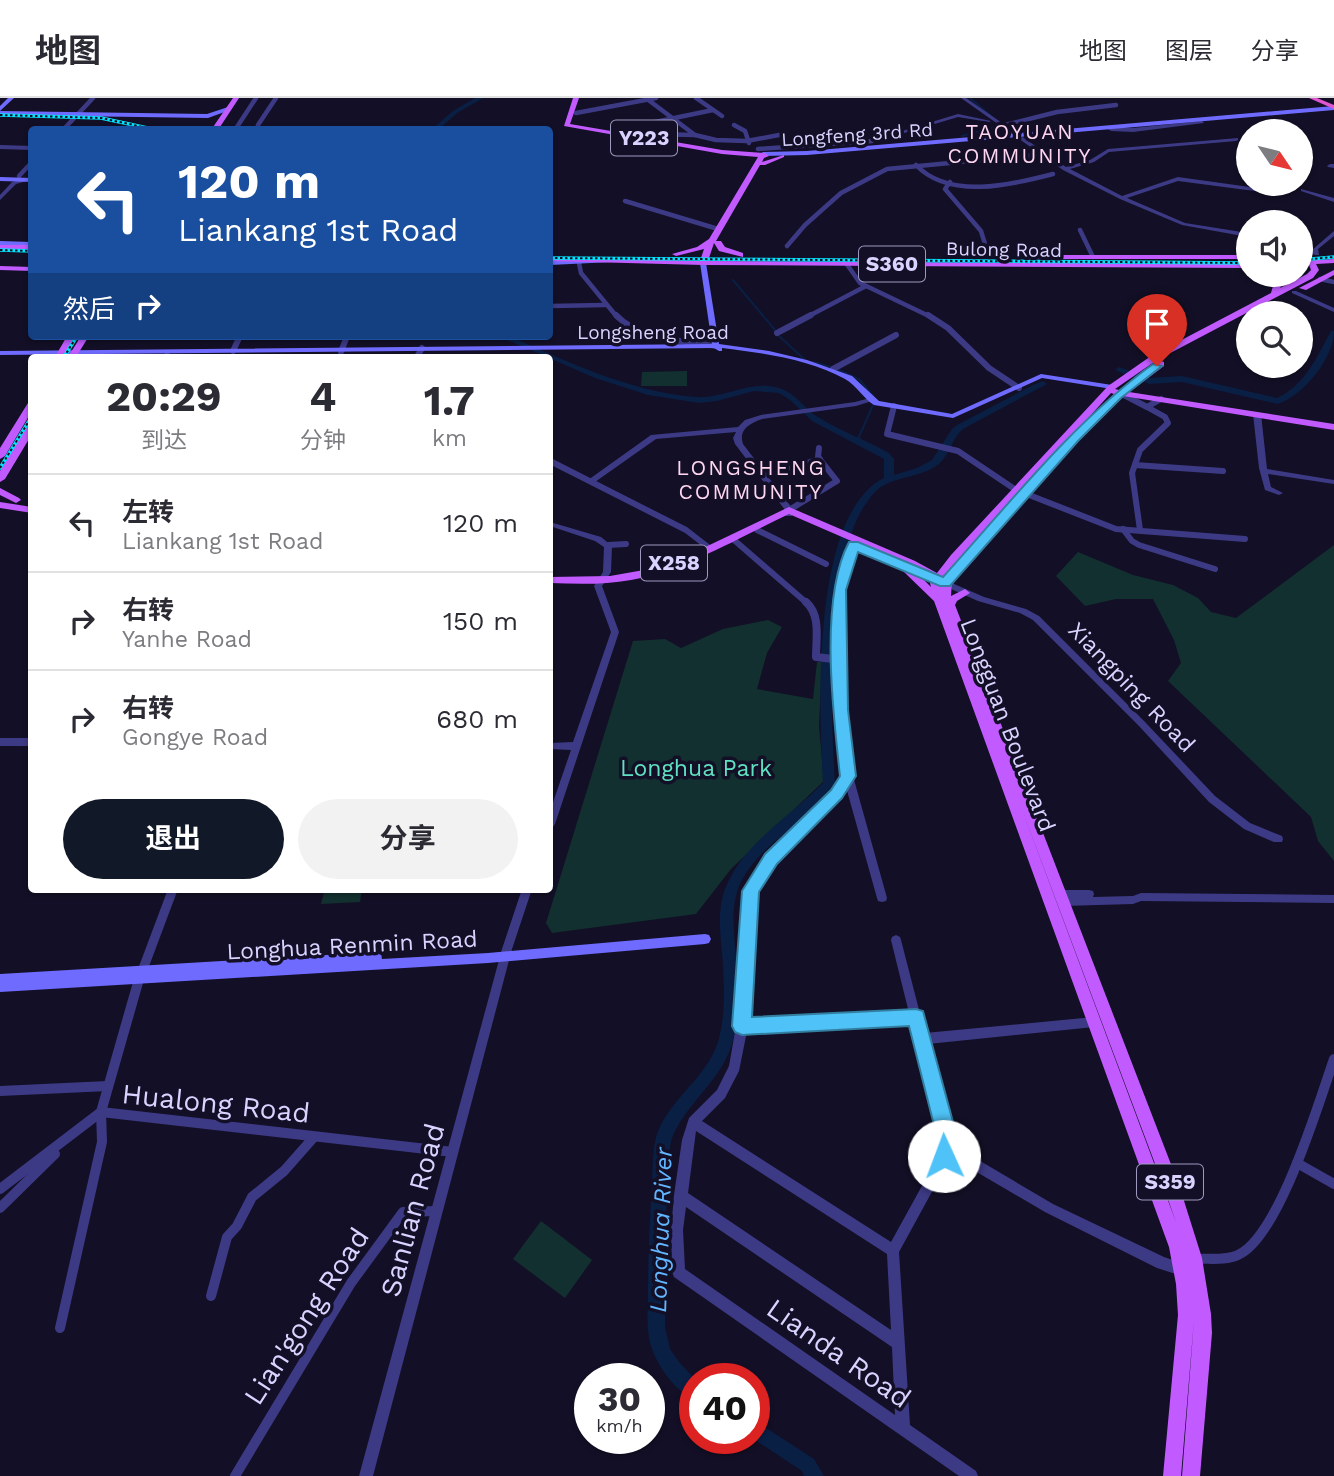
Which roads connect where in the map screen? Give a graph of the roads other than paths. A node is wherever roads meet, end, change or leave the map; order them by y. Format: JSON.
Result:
{"nodes":[{"id":1,"x":9,"y":98,"type":"edge"},
{"id":2,"x":93,"y":98,"type":"edge"},
{"id":3,"x":236,"y":98,"type":"edge"},
{"id":4,"x":245,"y":98,"type":"edge"},
{"id":5,"x":256,"y":98,"type":"edge"},
{"id":6,"x":276,"y":98,"type":"edge"},
{"id":7,"x":578,"y":98,"type":"edge"},
{"id":8,"x":656,"y":98,"type":"edge"},
{"id":9,"x":696,"y":98,"type":"edge"},
{"id":10,"x":963,"y":98,"type":"edge"},
{"id":11,"x":1312,"y":98,"type":"edge"},
{"id":12,"x":1317,"y":98,"type":"edge"},
{"id":13,"x":647,"y":99,"type":"edge"},
{"id":14,"x":1116,"y":105,"type":"dead end"},
{"id":15,"x":1333,"y":108,"type":"edge"},
{"id":16,"x":228,"y":109,"type":"junction"},
{"id":17,"x":713,"y":110,"type":"junction"},
{"id":18,"x":0,"y":111,"type":"edge"},
{"id":19,"x":576,"y":113,"type":"junction"},
{"id":20,"x":78,"y":115,"type":"junction"},
{"id":21,"x":722,"y":116,"type":"dead end"},
{"id":22,"x":674,"y":118,"type":"junction"},
{"id":23,"x":569,"y":124,"type":"junction"},
{"id":24,"x":997,"y":124,"type":"junction"},
{"id":25,"x":258,"y":125,"type":"dead end"},
{"id":26,"x":734,"y":125,"type":"dead end"},
{"id":27,"x":67,"y":126,"type":"edge"},
{"id":28,"x":218,"y":126,"type":"edge"},
{"id":29,"x":219,"y":126,"type":"edge"},
{"id":30,"x":220,"y":126,"type":"edge"},
{"id":31,"x":238,"y":126,"type":"edge"},
{"id":32,"x":637,"y":126,"type":"junction"},
{"id":33,"x":620,"y":132,"type":"junction"},
{"id":34,"x":1066,"y":132,"type":"junction"},
{"id":35,"x":695,"y":135,"type":"junction"},
{"id":36,"x":779,"y":135,"type":"dead end"},
{"id":37,"x":1019,"y":136,"type":"junction"},
{"id":38,"x":1236,"y":139,"type":"dead end"},
{"id":39,"x":747,"y":141,"type":"junction"},
{"id":40,"x":872,"y":142,"type":"joint"},
{"id":41,"x":0,"y":147,"type":"edge"},
{"id":42,"x":28,"y":148,"type":"edge"},
{"id":43,"x":1044,"y":154,"type":"junction"},
{"id":44,"x":782,"y":156,"type":"joint"},
{"id":45,"x":761,"y":157,"type":"junction"},
{"id":46,"x":916,"y":165,"type":"junction"},
{"id":47,"x":28,"y":166,"type":"edge"},
{"id":48,"x":1065,"y":169,"type":"junction"},
{"id":49,"x":1053,"y":174,"type":"dead end"},
{"id":50,"x":19,"y":176,"type":"junction"},
{"id":51,"x":2,"y":178,"type":"edge"},
{"id":52,"x":28,"y":178,"type":"edge"},
{"id":53,"x":28,"y":178,"type":"edge"},
{"id":54,"x":28,"y":178,"type":"edge"},
{"id":55,"x":950,"y":182,"type":"junction"},
{"id":56,"x":1236,"y":187,"type":"edge"},
{"id":57,"x":1313,"y":194,"type":"edge"},
{"id":58,"x":0,"y":196,"type":"edge"},
{"id":59,"x":1122,"y":198,"type":"junction"},
{"id":60,"x":625,"y":201,"type":"dead end"},
{"id":61,"x":1334,"y":201,"type":"edge"},
{"id":62,"x":719,"y":229,"type":"junction"},
{"id":63,"x":1080,"y":230,"type":"dead end"},
{"id":64,"x":1236,"y":233,"type":"edge"},
{"id":65,"x":1334,"y":233,"type":"edge"},
{"id":66,"x":715,"y":242,"type":"junction"},
{"id":67,"x":0,"y":245,"type":"edge"},
{"id":68,"x":28,"y":246,"type":"edge"},
{"id":69,"x":788,"y":246,"type":"dead end"},
{"id":70,"x":553,"y":252,"type":"edge"},
{"id":71,"x":1334,"y":253,"type":"edge"},
{"id":72,"x":740,"y":255,"type":"junction"},
{"id":73,"x":989,"y":257,"type":"junction"},
{"id":74,"x":1093,"y":257,"type":"junction"},
{"id":75,"x":1236,"y":257,"type":"edge"},
{"id":76,"x":1313,"y":257,"type":"edge"},
{"id":77,"x":677,"y":258,"type":"junction"},
{"id":78,"x":787,"y":259,"type":"junction"},
{"id":79,"x":1313,"y":259,"type":"edge"},
{"id":80,"x":1317,"y":260,"type":"junction"},
{"id":81,"x":553,"y":261,"type":"edge"},
{"id":82,"x":553,"y":261,"type":"edge"},
{"id":83,"x":614,"y":261,"type":"junction"},
{"id":84,"x":1313,"y":261,"type":"edge"},
{"id":85,"x":1334,"y":261,"type":"edge"},
{"id":86,"x":579,"y":263,"type":"junction"},
{"id":87,"x":707,"y":263,"type":"junction"},
{"id":88,"x":846,"y":263,"type":"junction"},
{"id":89,"x":1236,"y":267,"type":"edge"},
{"id":90,"x":0,"y":268,"type":"edge"},
{"id":91,"x":28,"y":269,"type":"edge"},
{"id":92,"x":1334,"y":272,"type":"edge"},
{"id":93,"x":1321,"y":279,"type":"junction"},
{"id":94,"x":1334,"y":282,"type":"edge"},
{"id":95,"x":866,"y":286,"type":"junction"},
{"id":96,"x":1276,"y":287,"type":"edge"},
{"id":97,"x":1294,"y":292,"type":"junction"},
{"id":98,"x":1275,"y":295,"type":"junction"},
{"id":99,"x":1277,"y":301,"type":"edge"},
{"id":100,"x":606,"y":305,"type":"junction"},
{"id":101,"x":553,"y":306,"type":"edge"},
{"id":102,"x":1334,"y":310,"type":"edge"},
{"id":103,"x":1236,"y":324,"type":"edge"},
{"id":104,"x":777,"y":333,"type":"dead end"},
{"id":105,"x":897,"y":335,"type":"dead end"},
{"id":106,"x":238,"y":340,"type":"edge"},
{"id":107,"x":345,"y":340,"type":"edge"},
{"id":108,"x":719,"y":347,"type":"junction"},
{"id":109,"x":233,"y":351,"type":"junction"},
{"id":110,"x":342,"y":351,"type":"junction"},
{"id":111,"x":420,"y":352,"type":"edge"},
{"id":112,"x":0,"y":354,"type":"edge"},
{"id":113,"x":28,"y":354,"type":"edge"},
{"id":114,"x":113,"y":354,"type":"edge"},
{"id":115,"x":236,"y":354,"type":"edge"},
{"id":116,"x":834,"y":368,"type":"dead end"},
{"id":117,"x":1139,"y":377,"type":"junction"},
{"id":118,"x":1017,"y":387,"type":"junction"},
{"id":119,"x":1116,"y":390,"type":"junction"},
{"id":120,"x":1158,"y":396,"type":"junction"},
{"id":121,"x":1186,"y":399,"type":"junction"},
{"id":122,"x":872,"y":402,"type":"junction"},
{"id":123,"x":1147,"y":407,"type":"junction"},
{"id":124,"x":894,"y":408,"type":"junction"},
{"id":125,"x":28,"y":410,"type":"edge"},
{"id":126,"x":1257,"y":414,"type":"junction"},
{"id":127,"x":1334,"y":424,"type":"edge"},
{"id":128,"x":740,"y":429,"type":"junction"},
{"id":129,"x":28,"y":433,"type":"edge"},
{"id":130,"x":819,"y":448,"type":"dead end"},
{"id":131,"x":0,"y":456,"type":"edge"},
{"id":132,"x":820,"y":459,"type":"junction"},
{"id":133,"x":553,"y":462,"type":"edge"},
{"id":134,"x":1135,"y":465,"type":"junction"},
{"id":135,"x":1223,"y":471,"type":"dead end"},
{"id":136,"x":1264,"y":471,"type":"junction"},
{"id":137,"x":763,"y":476,"type":"junction"},
{"id":138,"x":0,"y":479,"type":"edge"},
{"id":139,"x":592,"y":481,"type":"junction"},
{"id":140,"x":1334,"y":482,"type":"edge"},
{"id":141,"x":0,"y":491,"type":"edge"},
{"id":142,"x":1020,"y":491,"type":"junction"},
{"id":143,"x":1279,"y":493,"type":"dead end"},
{"id":144,"x":0,"y":498,"type":"edge"},
{"id":145,"x":23,"y":506,"type":"edge"},
{"id":146,"x":0,"y":508,"type":"edge"},
{"id":147,"x":789,"y":512,"type":"junction"},
{"id":148,"x":770,"y":523,"type":"junction"},
{"id":149,"x":807,"y":524,"type":"junction"},
{"id":150,"x":553,"y":525,"type":"edge"},
{"id":151,"x":1123,"y":529,"type":"junction"},
{"id":152,"x":757,"y":530,"type":"junction"},
{"id":153,"x":1140,"y":530,"type":"junction"},
{"id":154,"x":841,"y":536,"type":"junction"},
{"id":155,"x":1245,"y":539,"type":"dead end"},
{"id":156,"x":734,"y":540,"type":"junction"},
{"id":157,"x":853,"y":543,"type":"junction"},
{"id":158,"x":626,"y":544,"type":"dead end"},
{"id":159,"x":608,"y":545,"type":"junction"},
{"id":160,"x":708,"y":547,"type":"junction"},
{"id":161,"x":954,"y":557,"type":"junction"},
{"id":162,"x":826,"y":564,"type":"dead end"},
{"id":163,"x":909,"y":566,"type":"junction"},
{"id":164,"x":1215,"y":569,"type":"dead end"},
{"id":165,"x":553,"y":580,"type":"edge"},
{"id":166,"x":940,"y":580,"type":"junction"},
{"id":167,"x":600,"y":583,"type":"junction"},
{"id":168,"x":553,"y":587,"type":"edge"},
{"id":169,"x":965,"y":593,"type":"junction"},
{"id":170,"x":944,"y":604,"type":"junction"},
{"id":171,"x":839,"y":660,"type":"junction"},
{"id":172,"x":0,"y":742,"type":"edge"},
{"id":173,"x":28,"y":742,"type":"edge"},
{"id":174,"x":553,"y":746,"type":"edge"},
{"id":175,"x":576,"y":746,"type":"junction"},
{"id":176,"x":848,"y":776,"type":"junction"},
{"id":177,"x":553,"y":815,"type":"edge"},
{"id":178,"x":1278,"y":839,"type":"dead end"},
{"id":179,"x":172,"y":893,"type":"edge"},
{"id":180,"x":526,"y":893,"type":"edge"},
{"id":181,"x":882,"y":898,"type":"dead end"},
{"id":182,"x":1055,"y":899,"type":"junction"},
{"id":183,"x":1334,"y":899,"type":"edge"},
{"id":184,"x":705,"y":936,"type":"dead end"},
{"id":185,"x":896,"y":940,"type":"dead end"},
{"id":186,"x":506,"y":953,"type":"junction"},
{"id":187,"x":141,"y":975,"type":"junction"},
{"id":188,"x":0,"y":979,"type":"edge"},
{"id":189,"x":0,"y":987,"type":"edge"},
{"id":190,"x":916,"y":1017,"type":"junction"},
{"id":191,"x":1094,"y":1022,"type":"junction"},
{"id":192,"x":742,"y":1026,"type":"junction"},
{"id":193,"x":922,"y":1039,"type":"junction"},
{"id":194,"x":1334,"y":1059,"type":"edge"},
{"id":195,"x":108,"y":1086,"type":"junction"},
{"id":196,"x":0,"y":1091,"type":"edge"},
{"id":197,"x":101,"y":1112,"type":"junction"},
{"id":198,"x":693,"y":1122,"type":"junction"},
{"id":199,"x":75,"y":1135,"type":"junction"},
{"id":200,"x":314,"y":1137,"type":"junction"},
{"id":201,"x":947,"y":1148,"type":"junction"},
{"id":202,"x":453,"y":1152,"type":"junction"},
{"id":203,"x":1297,"y":1163,"type":"junction"},
{"id":204,"x":1334,"y":1184,"type":"edge"},
{"id":205,"x":0,"y":1189,"type":"edge"},
{"id":206,"x":680,"y":1195,"type":"junction"},
{"id":207,"x":0,"y":1208,"type":"edge"},
{"id":208,"x":437,"y":1211,"type":"junction"},
{"id":209,"x":893,"y":1251,"type":"junction"},
{"id":210,"x":1195,"y":1259,"type":"junction"},
{"id":211,"x":1182,"y":1270,"type":"junction"},
{"id":212,"x":211,"y":1296,"type":"dead end"},
{"id":213,"x":60,"y":1328,"type":"dead end"},
{"id":214,"x":898,"y":1343,"type":"junction"},
{"id":215,"x":903,"y":1428,"type":"junction"},
{"id":216,"x":234,"y":1476,"type":"edge"},
{"id":217,"x":366,"y":1476,"type":"edge"},
{"id":218,"x":971,"y":1476,"type":"edge"},
{"id":219,"x":1172,"y":1476,"type":"edge"},
{"id":220,"x":1191,"y":1476,"type":"edge"}],
"edges":[{"from":1,"to":18,"type":"main road"},
{"from":2,"to":20,"type":"street"},
{"from":3,"to":16,"type":"main road"},
{"from":4,"to":30,"type":"main road"},
{"from":5,"to":31,"type":"street"},
{"from":6,"to":25,"type":"street"},
{"from":7,"to":19,"type":"main road"},
{"from":7,"to":23,"type":"main road"},
{"from":8,"to":13,"type":"street"},
{"from":9,"to":17,"type":"street"},
{"from":10,"to":24,"type":"street"},
{"from":11,"to":15,"type":"highway"},
{"from":12,"to":15,"type":"highway"},
{"from":13,"to":19,"type":"street"},
{"from":13,"to":22,"type":"street"},
{"from":14,"to":24,"type":"street"},
{"from":15,"to":34,"type":"main road"},
{"from":15,"to":34,"type":"main road","name":"Longfeng 3rd Rd"},
{"from":16,"to":20,"type":"main road"},
{"from":16,"to":29,"type":"main road"},
{"from":17,"to":21,"type":"street"},
{"from":17,"to":22,"type":"street"},
{"from":18,"to":20,"type":"main road"},
{"from":19,"to":23,"type":"main road"},
{"from":20,"to":27,"type":"street"},
{"from":20,"to":28,"type":"main road"},
{"from":22,"to":32,"type":"street"},
{"from":22,"to":35,"type":"street"},
{"from":23,"to":33,"type":"main road","number":"Y223"},
{"from":23,"to":45,"type":"main road","number":"Y223"},
{"from":24,"to":37,"type":"street"},
{"from":24,"to":40,"type":"street"},
{"from":26,"to":39,"type":"street"},
{"from":32,"to":33,"type":"street"},
{"from":32,"to":35,"type":"street"},
{"from":33,"to":45,"type":"main road","number":"Y223"},
{"from":34,"to":37,"type":"main road","name":"Longfeng 3rd Rd"},
{"from":35,"to":39,"type":"street"},
{"from":36,"to":39,"type":"street"},
{"from":37,"to":43,"type":"street"},
{"from":37,"to":44,"type":"main road","name":"Longfeng 3rd Rd"},
{"from":37,"to":45,"type":"main road","name":"Longfeng 3rd Rd"},
{"from":38,"to":48,"type":"street"},
{"from":39,"to":45,"type":"street"},
{"from":40,"to":45,"type":"street"},
{"from":41,"to":42,"type":"street"},
{"from":43,"to":46,"type":"street"},
{"from":43,"to":48,"type":"street"},
{"from":44,"to":45,"type":"main road"},
{"from":45,"to":62,"type":"main road"},
{"from":45,"to":66,"type":"main road"},
{"from":46,"to":55,"type":"street"},
{"from":46,"to":69,"type":"street"},
{"from":47,"to":50,"type":"street"},
{"from":48,"to":59,"type":"street"},
{"from":49,"to":55,"type":"street"},
{"from":50,"to":51,"type":"main road"},
{"from":50,"to":52,"type":"main road"},
{"from":51,"to":53,"type":"main road"},
{"from":51,"to":58,"type":"street"},
{"from":54,"to":58,"type":"street"},
{"from":55,"to":73,"type":"street"},
{"from":56,"to":59,"type":"street"},
{"from":57,"to":61,"type":"street"},
{"from":59,"to":64,"type":"street"},
{"from":60,"to":62,"type":"street"},
{"from":62,"to":66,"type":"main road"},
{"from":63,"to":74,"type":"street"},
{"from":65,"to":80,"type":"street"},
{"from":66,"to":72,"type":"main road"},
{"from":66,"to":77,"type":"main road"},
{"from":66,"to":87,"type":"main road"},
{"from":67,"to":68,"type":"main road"},
{"from":70,"to":77,"type":"main road","name":"Bulong Road","number":"S360"},
{"from":71,"to":80,"type":"main road"},
{"from":72,"to":78,"type":"main road","name":"Bulong Road","number":"S360"},
{"from":72,"to":87,"type":"main road","name":"Bulong Road","number":"S360"},
{"from":73,"to":74,"type":"main road","name":"Bulong Road","number":"S360"},
{"from":73,"to":78,"type":"main road","name":"Bulong Road","number":"S360"},
{"from":74,"to":75,"type":"main road","name":"Bulong Road","number":"S360"},
{"from":76,"to":80,"type":"street"},
{"from":77,"to":83,"type":"main road","name":"Bulong Road","number":"S360"},
{"from":77,"to":87,"type":"main road"},
{"from":77,"to":87,"type":"main road","name":"Bulong Road","number":"S360"},
{"from":78,"to":87,"type":"main road"},
{"from":78,"to":87,"type":"main road","name":"Bulong Road","number":"S360"},
{"from":78,"to":88,"type":"main road","name":"Bulong Road","number":"S360"},
{"from":79,"to":80,"type":"main road"},
{"from":80,"to":84,"type":"main road"},
{"from":80,"to":85,"type":"main road"},
{"from":80,"to":93,"type":"main road"},
{"from":80,"to":98,"type":"main road"},
{"from":81,"to":83,"type":"main road","name":"Bulong Road","number":"S360"},
{"from":82,"to":86,"type":"main road"},
{"from":83,"to":86,"type":"main road"},
{"from":86,"to":100,"type":"street"},
{"from":87,"to":108,"type":"main road"},
{"from":88,"to":89,"type":"main road","name":"Bulong Road","number":"S360"},
{"from":88,"to":95,"type":"street"},
{"from":90,"to":91,"type":"main road"},
{"from":92,"to":93,"type":"main road"},
{"from":93,"to":94,"type":"street"},
{"from":93,"to":97,"type":"main road"},
{"from":95,"to":104,"type":"street"},
{"from":95,"to":118,"type":"street"},
{"from":96,"to":98,"type":"main road"},
{"from":97,"to":99,"type":"main road"},
{"from":97,"to":102,"type":"street"},
{"from":98,"to":117,"type":"main road"},
{"from":100,"to":101,"type":"street"},
{"from":100,"to":108,"type":"street"},
{"from":103,"to":117,"type":"main road"},
{"from":105,"to":116,"type":"street"},
{"from":106,"to":109,"type":"street"},
{"from":107,"to":110,"type":"street"},
{"from":108,"to":111,"type":"main road","name":"Longsheng Road"},
{"from":108,"to":122,"type":"main road","name":"Longsheng Road"},
{"from":109,"to":110,"type":"main road","name":"Longsheng Road"},
{"from":109,"to":114,"type":"main road","name":"Longsheng Road"},
{"from":110,"to":111,"type":"main road","name":"Longsheng Road"},
{"from":110,"to":115,"type":"main road","name":"Longsheng Road"},
{"from":112,"to":113,"type":"main road","name":"Longsheng Road"},
{"from":117,"to":119,"type":"main road"},
{"from":117,"to":119,"type":"main road"},
{"from":117,"to":120,"type":"main road"},
{"from":118,"to":119,"type":"main road"},
{"from":118,"to":124,"type":"main road"},
{"from":119,"to":120,"type":"main road"},
{"from":119,"to":123,"type":"street"},
{"from":119,"to":142,"type":"main road"},
{"from":120,"to":121,"type":"main road"},
{"from":120,"to":123,"type":"street"},
{"from":121,"to":126,"type":"main road"},
{"from":121,"to":127,"type":"main road"},
{"from":122,"to":124,"type":"main road"},
{"from":122,"to":128,"type":"street"},
{"from":123,"to":134,"type":"street"},
{"from":124,"to":142,"type":"street"},
{"from":125,"to":131,"type":"main road"},
{"from":126,"to":127,"type":"main road"},
{"from":126,"to":136,"type":"street"},
{"from":128,"to":137,"type":"street"},
{"from":128,"to":139,"type":"street"},
{"from":129,"to":138,"type":"main road"},
{"from":130,"to":132,"type":"street"},
{"from":132,"to":137,"type":"street"},
{"from":132,"to":147,"type":"street"},
{"from":133,"to":139,"type":"street"},
{"from":134,"to":135,"type":"street"},
{"from":134,"to":153,"type":"street"},
{"from":136,"to":140,"type":"street"},
{"from":136,"to":143,"type":"street"},
{"from":137,"to":147,"type":"street"},
{"from":139,"to":160,"type":"street"},
{"from":141,"to":145,"type":"main road"},
{"from":142,"to":151,"type":"street"},
{"from":142,"to":161,"type":"main road"},
{"from":142,"to":166,"type":"main road"},
{"from":144,"to":145,"type":"main road"},
{"from":145,"to":146,"type":"main road"},
{"from":147,"to":148,"type":"main road","number":"X258"},
{"from":147,"to":149,"type":"main road"},
{"from":147,"to":154,"type":"main road"},
{"from":147,"to":160,"type":"main road","number":"X258"},
{"from":148,"to":149,"type":"main road"},
{"from":148,"to":152,"type":"main road","number":"X258"},
{"from":149,"to":154,"type":"main road"},
{"from":150,"to":159,"type":"street"},
{"from":151,"to":153,"type":"street"},
{"from":151,"to":164,"type":"street"},
{"from":152,"to":156,"type":"main road","number":"X258"},
{"from":152,"to":162,"type":"street"},
{"from":153,"to":155,"type":"street"},
{"from":154,"to":157,"type":"main road"},
{"from":156,"to":167,"type":"main road","number":"X258"},
{"from":156,"to":171,"type":"street"},
{"from":157,"to":163,"type":"main road"},
{"from":157,"to":171,"type":"street"},
{"from":158,"to":159,"type":"street"},
{"from":159,"to":167,"type":"street"},
{"from":160,"to":167,"type":"main road","number":"X258"},
{"from":161,"to":163,"type":"main road"},
{"from":161,"to":166,"type":"main road"},
{"from":163,"to":166,"type":"main road"},
{"from":163,"to":170,"type":"main road"},
{"from":165,"to":167,"type":"main road","number":"X258"},
{"from":166,"to":169,"type":"street","name":"Xiangping Road"},
{"from":166,"to":170,"type":"main road","name":"Longguan Boulevard","number":"S359"},
{"from":167,"to":168,"type":"main road","number":"X258"},
{"from":167,"to":175,"type":"street"},
{"from":169,"to":170,"type":"main road"},
{"from":169,"to":178,"type":"street","name":"Xiangping Road"},
{"from":170,"to":182,"type":"main road","name":"Longguan Boulevard","number":"S359"},
{"from":171,"to":176,"type":"street"},
{"from":172,"to":173,"type":"street"},
{"from":174,"to":175,"type":"street"},
{"from":175,"to":177,"type":"street"},
{"from":176,"to":181,"type":"street"},
{"from":176,"to":192,"type":"street"},
{"from":179,"to":187,"type":"street"},
{"from":180,"to":186,"type":"street","name":"Sanlian Road"},
{"from":182,"to":183,"type":"street"},
{"from":182,"to":191,"type":"main road","name":"Longguan Boulevard","number":"S359"},
{"from":182,"to":210,"type":"main road","name":"Longguan Boulevard","number":"S359"},
{"from":184,"to":186,"type":"main road","name":"Longhua Renmin Road"},
{"from":185,"to":190,"type":"street"},
{"from":186,"to":187,"type":"main road","name":"Longhua Renmin Road"},
{"from":186,"to":202,"type":"street","name":"Sanlian Road"},
{"from":187,"to":188,"type":"main road","name":"Longhua Renmin Road"},
{"from":187,"to":189,"type":"main road","name":"Longhua Renmin Road"},
{"from":187,"to":195,"type":"street"},
{"from":190,"to":192,"type":"street"},
{"from":190,"to":193,"type":"street"},
{"from":191,"to":193,"type":"street"},
{"from":191,"to":211,"type":"main road","name":"Longguan Boulevard","number":"S359"},
{"from":192,"to":198,"type":"street"},
{"from":193,"to":201,"type":"street"},
{"from":194,"to":203,"type":"street"},
{"from":195,"to":196,"type":"street"},
{"from":195,"to":197,"type":"street"},
{"from":197,"to":199,"type":"street","name":"Hualong Road"},
{"from":197,"to":200,"type":"street","name":"Hualong Road"},
{"from":197,"to":213,"type":"street"},
{"from":198,"to":206,"type":"street"},
{"from":198,"to":209,"type":"street"},
{"from":199,"to":205,"type":"street","name":"Hualong Road"},
{"from":199,"to":207,"type":"street"},
{"from":200,"to":202,"type":"street","name":"Hualong Road"},
{"from":200,"to":212,"type":"street"},
{"from":201,"to":209,"type":"street"},
{"from":201,"to":211,"type":"street"},
{"from":202,"to":208,"type":"street","name":"Sanlian Road"},
{"from":203,"to":204,"type":"street"},
{"from":203,"to":210,"type":"street"},
{"from":206,"to":214,"type":"street"},
{"from":206,"to":215,"type":"street","name":"Lianda Road"},
{"from":208,"to":216,"type":"street","name":"Lian'gong Road"},
{"from":208,"to":217,"type":"street","name":"Sanlian Road"},
{"from":209,"to":214,"type":"street"},
{"from":210,"to":220,"type":"main road","name":"Longguan Boulevard","number":"S359"},
{"from":211,"to":219,"type":"main road","name":"Longguan Boulevard","number":"S359"},
{"from":214,"to":215,"type":"street"},
{"from":215,"to":218,"type":"street","name":"Lianda Road"}]}
